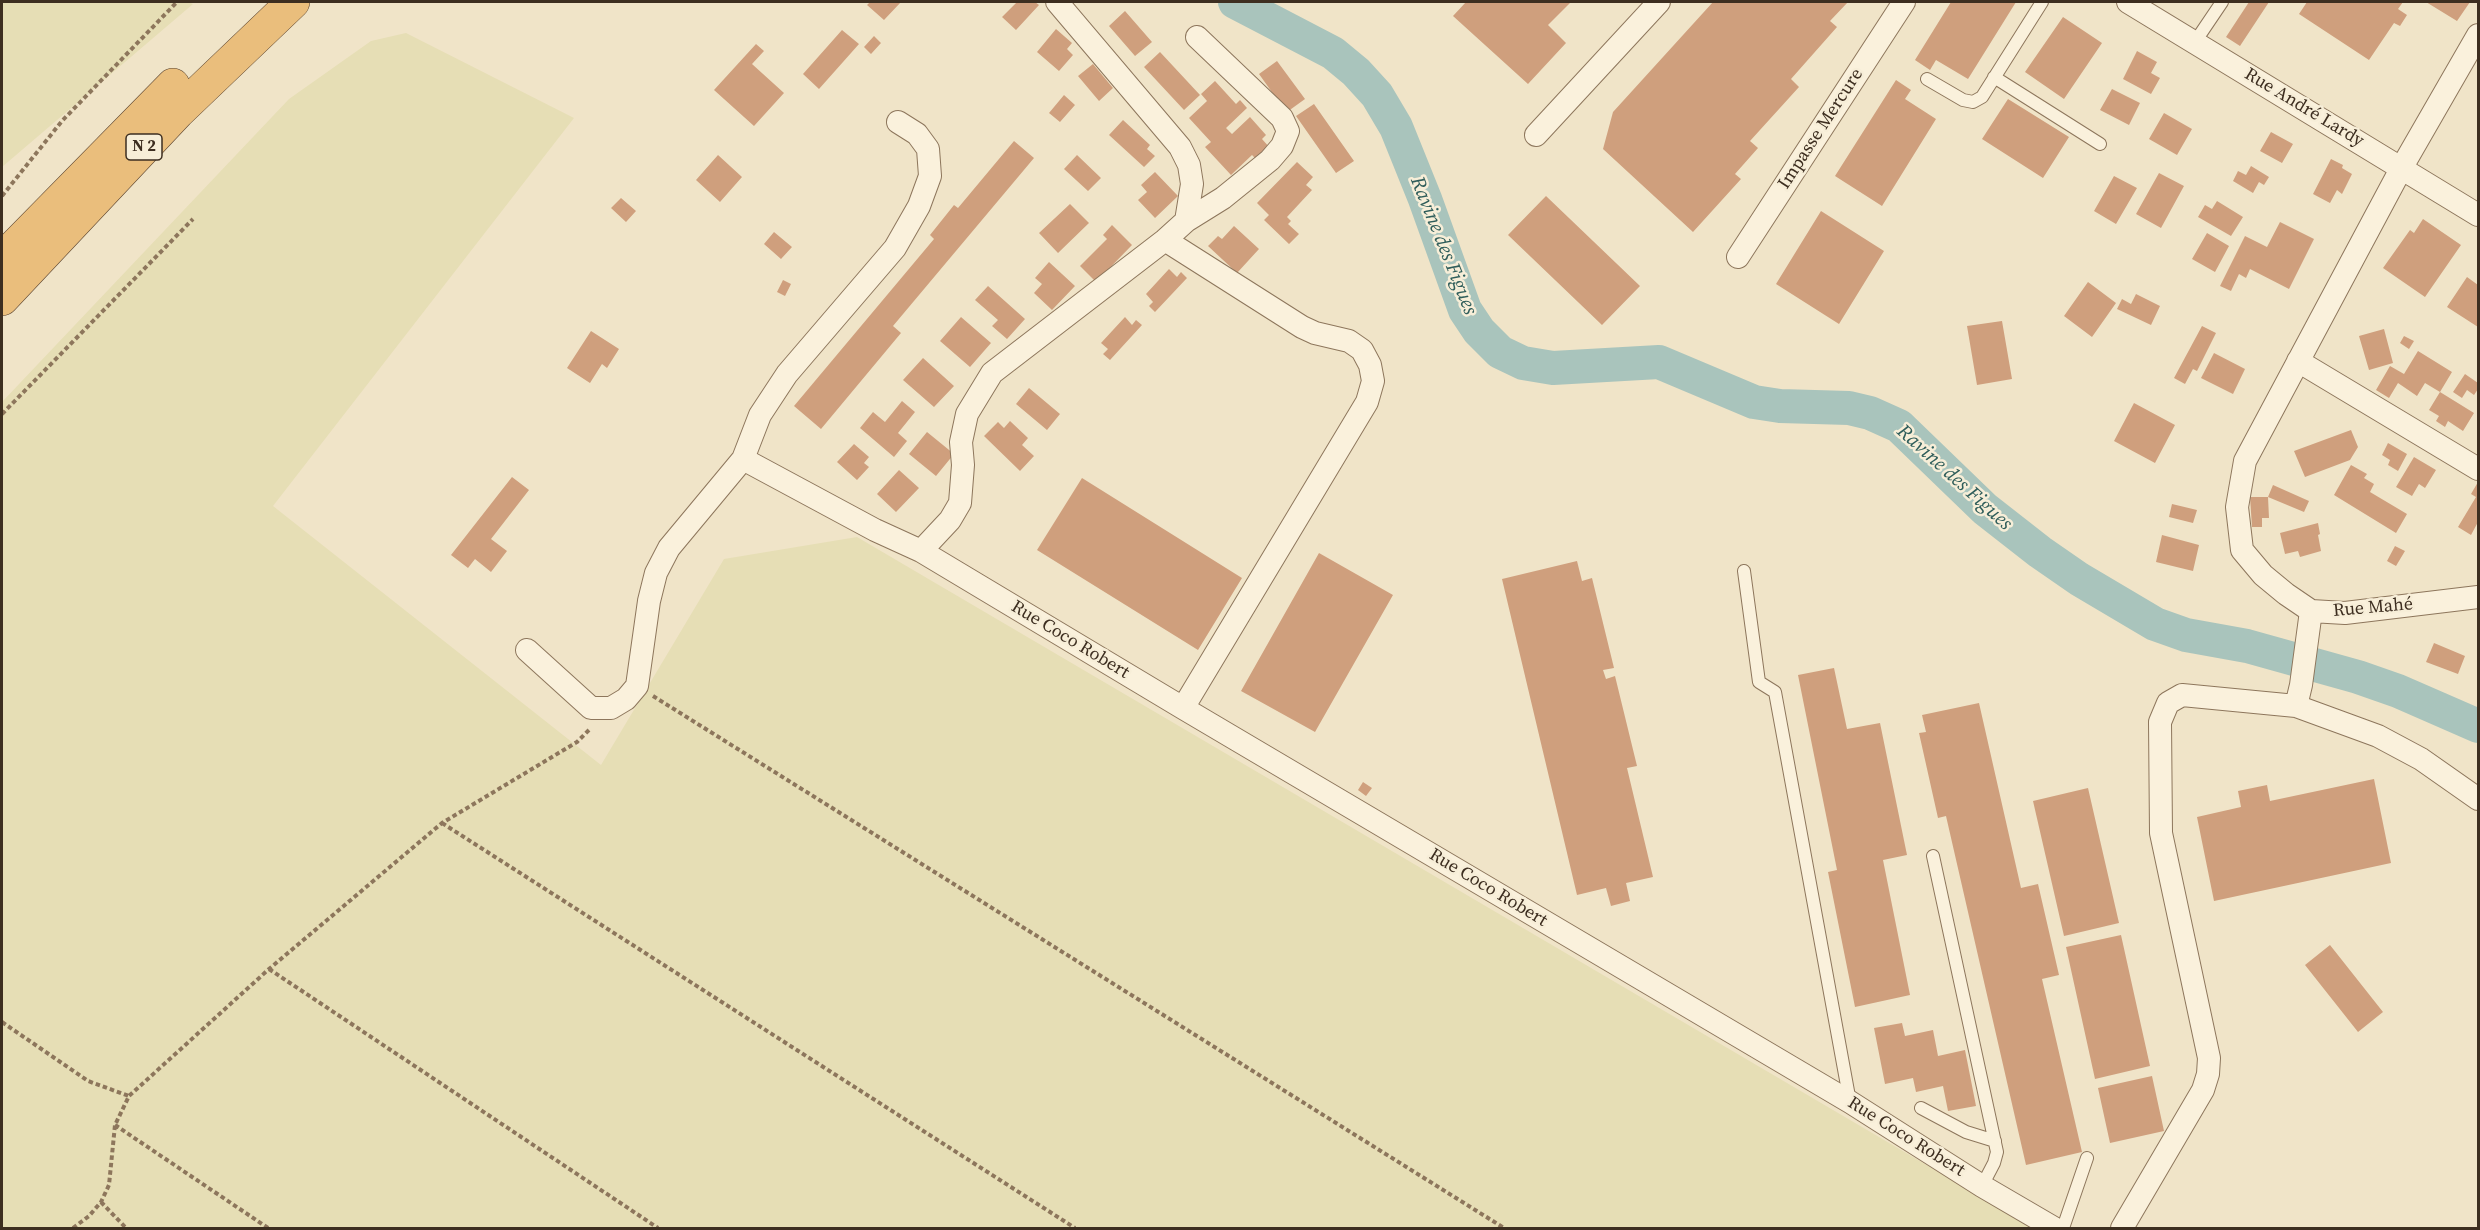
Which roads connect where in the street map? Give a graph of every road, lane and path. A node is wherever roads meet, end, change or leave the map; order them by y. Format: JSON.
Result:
{"nodes":[{"id":1,"x":177,"y":2,"type":"edge"},
{"id":2,"x":262,"y":2,"type":"edge"},
{"id":3,"x":293,"y":2,"type":"edge"},
{"id":4,"x":1057,"y":2,"type":"edge"},
{"id":5,"x":1659,"y":2,"type":"edge"},
{"id":6,"x":1904,"y":2,"type":"edge"},
{"id":7,"x":2042,"y":2,"type":"edge"},
{"id":8,"x":2128,"y":2,"type":"edge"},
{"id":9,"x":2222,"y":2,"type":"edge"},
{"id":10,"x":2478,"y":35,"type":"edge"},
{"id":11,"x":1197,"y":37,"type":"dead end"},
{"id":12,"x":2195,"y":42,"type":"junction"},
{"id":13,"x":1994,"y":77,"type":"junction"},
{"id":14,"x":1927,"y":79,"type":"dead end"},
{"id":15,"x":898,"y":122,"type":"dead end"},
{"id":16,"x":1536,"y":135,"type":"dead end"},
{"id":17,"x":2100,"y":144,"type":"dead end"},
{"id":18,"x":2402,"y":167,"type":"junction"},
{"id":19,"x":2,"y":196,"type":"edge"},
{"id":20,"x":2478,"y":215,"type":"edge"},
{"id":21,"x":193,"y":219,"type":"dead end"},
{"id":22,"x":1186,"y":221,"type":"junction"},
{"id":23,"x":1165,"y":240,"type":"junction"},
{"id":24,"x":1738,"y":257,"type":"dead end"},
{"id":25,"x":2,"y":259,"type":"edge"},
{"id":26,"x":2,"y":299,"type":"edge"},
{"id":27,"x":2298,"y":361,"type":"junction"},
{"id":28,"x":2,"y":414,"type":"edge"},
{"id":29,"x":742,"y":459,"type":"junction"},
{"id":30,"x":2478,"y":469,"type":"edge"},
{"id":31,"x":921,"y":550,"type":"junction"},
{"id":32,"x":1744,"y":571,"type":"dead end"},
{"id":33,"x":2478,"y":597,"type":"edge"},
{"id":34,"x":2311,"y":620,"type":"junction"},
{"id":35,"x":527,"y":650,"type":"dead end"},
{"id":36,"x":637,"y":686,"type":"junction"},
{"id":37,"x":2298,"y":696,"type":"junction"},
{"id":38,"x":611,"y":708,"type":"junction"},
{"id":39,"x":1183,"y":708,"type":"junction"},
{"id":40,"x":2478,"y":799,"type":"edge"},
{"id":41,"x":442,"y":822,"type":"junction"},
{"id":42,"x":1934,"y":856,"type":"dead end"},
{"id":43,"x":269,"y":969,"type":"junction"},
{"id":44,"x":2,"y":1022,"type":"edge"},
{"id":45,"x":129,"y":1096,"type":"junction"},
{"id":46,"x":1850,"y":1102,"type":"junction"},
{"id":47,"x":1921,"y":1108,"type":"dead end"},
{"id":48,"x":115,"y":1125,"type":"junction"},
{"id":49,"x":1995,"y":1141,"type":"junction"},
{"id":50,"x":2087,"y":1158,"type":"dead end"},
{"id":51,"x":1982,"y":1186,"type":"junction"},
{"id":52,"x":101,"y":1202,"type":"junction"},
{"id":53,"x":72,"y":1228,"type":"edge"},
{"id":54,"x":126,"y":1228,"type":"edge"},
{"id":55,"x":267,"y":1228,"type":"edge"},
{"id":56,"x":658,"y":1228,"type":"edge"},
{"id":57,"x":1075,"y":1228,"type":"edge"},
{"id":58,"x":1504,"y":1228,"type":"edge"},
{"id":59,"x":2054,"y":1228,"type":"edge"},
{"id":60,"x":2063,"y":1228,"type":"edge"},
{"id":61,"x":2122,"y":1228,"type":"edge"}],
"edges":[{"from":1,"to":19,"type":"path"},
{"from":2,"to":25,"type":"highway","number":"N 2"},
{"from":3,"to":26,"type":"highway","number":"N 2"},
{"from":4,"to":22,"type":"street"},
{"from":5,"to":16,"type":"street"},
{"from":6,"to":24,"type":"street","name":"Impasse Mercure"},
{"from":7,"to":13,"type":"lane"},
{"from":8,"to":12,"type":"street","name":"Rue André Lardy"},
{"from":9,"to":12,"type":"lane"},
{"from":10,"to":18,"type":"street","name":"Rue Mahé"},
{"from":11,"to":22,"type":"street"},
{"from":12,"to":18,"type":"street","name":"Rue André Lardy"},
{"from":13,"to":14,"type":"lane"},
{"from":13,"to":17,"type":"lane"},
{"from":15,"to":29,"type":"street"},
{"from":18,"to":20,"type":"street","name":"Rue André Lardy"},
{"from":18,"to":27,"type":"street","name":"Rue Mahé"},
{"from":21,"to":28,"type":"path"},
{"from":22,"to":23,"type":"street"},
{"from":23,"to":31,"type":"street"},
{"from":23,"to":39,"type":"street"},
{"from":27,"to":30,"type":"street"},
{"from":27,"to":34,"type":"street","name":"Rue Mahé"},
{"from":29,"to":31,"type":"street","name":"Rue Coco Robert"},
{"from":29,"to":36,"type":"street"},
{"from":31,"to":39,"type":"street","name":"Rue Coco Robert"},
{"from":32,"to":46,"type":"lane"},
{"from":33,"to":34,"type":"street","name":"Rue Mahé"},
{"from":34,"to":37,"type":"street"},
{"from":35,"to":38,"type":"street"},
{"from":36,"to":38,"type":"street"},
{"from":36,"to":58,"type":"path"},
{"from":37,"to":40,"type":"street"},
{"from":37,"to":61,"type":"street"},
{"from":38,"to":41,"type":"path"},
{"from":39,"to":46,"type":"street","name":"Rue Coco Robert"},
{"from":41,"to":43,"type":"path"},
{"from":41,"to":57,"type":"path"},
{"from":42,"to":49,"type":"lane"},
{"from":43,"to":45,"type":"path"},
{"from":43,"to":56,"type":"path"},
{"from":44,"to":45,"type":"path"},
{"from":45,"to":48,"type":"path"},
{"from":46,"to":51,"type":"street","name":"Rue Coco Robert"},
{"from":47,"to":49,"type":"lane"},
{"from":48,"to":52,"type":"path"},
{"from":48,"to":55,"type":"path"},
{"from":49,"to":51,"type":"lane"},
{"from":50,"to":60,"type":"lane"},
{"from":51,"to":59,"type":"street","name":"Rue Coco Robert"},
{"from":52,"to":53,"type":"path"},
{"from":52,"to":54,"type":"path"}]}
